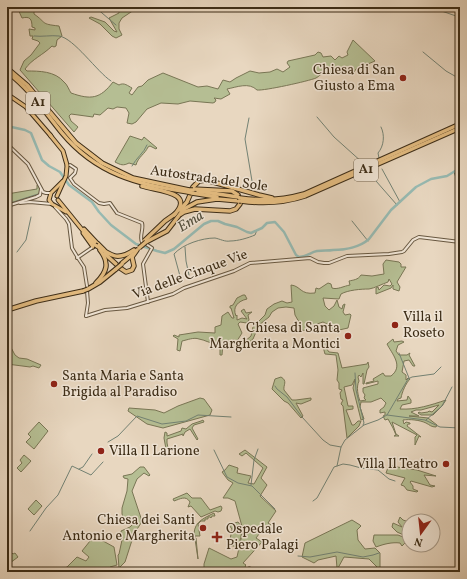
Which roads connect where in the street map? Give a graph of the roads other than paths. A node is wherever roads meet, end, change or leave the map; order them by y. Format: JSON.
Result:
{"nodes":[{"id":1,"x":7,"y":68,"type":"edge"},
{"id":2,"x":7,"y":72,"type":"edge"},
{"id":3,"x":9,"y":95,"type":"edge"},
{"id":4,"x":460,"y":124,"type":"edge"},
{"id":5,"x":460,"y":128,"type":"edge"},
{"id":6,"x":7,"y":144,"type":"edge"},
{"id":7,"x":69,"y":165,"type":"junction"},
{"id":8,"x":105,"y":169,"type":"junction"},
{"id":9,"x":65,"y":178,"type":"junction"},
{"id":10,"x":41,"y":188,"type":"junction"},
{"id":11,"x":191,"y":191,"type":"junction"},
{"id":12,"x":52,"y":192,"type":"junction"},
{"id":13,"x":299,"y":195,"type":"junction"},
{"id":14,"x":57,"y":196,"type":"junction"},
{"id":15,"x":239,"y":199,"type":"junction"},
{"id":16,"x":58,"y":200,"type":"junction"},
{"id":17,"x":19,"y":203,"type":"junction"},
{"id":18,"x":53,"y":205,"type":"junction"},
{"id":19,"x":7,"y":206,"type":"edge"},
{"id":20,"x":66,"y":212,"type":"junction"},
{"id":21,"x":174,"y":215,"type":"junction"},
{"id":22,"x":175,"y":220,"type":"junction"},
{"id":23,"x":82,"y":230,"type":"joint"},
{"id":24,"x":145,"y":242,"type":"junction"},
{"id":25,"x":460,"y":242,"type":"edge"},
{"id":26,"x":97,"y":245,"type":"junction"},
{"id":27,"x":137,"y":249,"type":"junction"},
{"id":28,"x":77,"y":258,"type":"junction"},
{"id":29,"x":133,"y":264,"type":"junction"},
{"id":30,"x":118,"y":266,"type":"junction"},
{"id":31,"x":96,"y":283,"type":"junction"},
{"id":32,"x":86,"y":289,"type":"junction"},
{"id":33,"x":147,"y":302,"type":"junction"},
{"id":34,"x":7,"y":309,"type":"edge"},
{"id":35,"x":240,"y":572,"type":"edge"},
{"id":36,"x":259,"y":572,"type":"edge"}],
"edges":[{"from":1,"to":11,"type":"highway","name":"Autostrada del Sole","number":"A1"},
{"from":2,"to":8,"type":"highway","name":"Autostrada del Sole","number":"A1"},
{"from":3,"to":7,"type":"main road"},
{"from":4,"to":13,"type":"highway","name":"Autostrada del Sole","number":"A1"},
{"from":5,"to":15,"type":"highway","name":"Autostrada del Sole","number":"A1"},
{"from":6,"to":10,"type":"street"},
{"from":7,"to":9,"type":"main road"},
{"from":7,"to":24,"type":"street"},
{"from":8,"to":11,"type":"highway","name":"Autostrada del Sole","number":"A1"},
{"from":8,"to":21,"type":"highway"},
{"from":9,"to":12,"type":"main road"},
{"from":9,"to":14,"type":"main road"},
{"from":10,"to":12,"type":"street"},
{"from":10,"to":17,"type":"street"},
{"from":11,"to":13,"type":"highway"},
{"from":11,"to":15,"type":"highway","name":"Autostrada del Sole","number":"A1"},
{"from":11,"to":15,"type":"highway"},
{"from":11,"to":21,"type":"highway"},
{"from":12,"to":14,"type":"main road"},
{"from":12,"to":18,"type":"main road"},
{"from":13,"to":15,"type":"highway","name":"Autostrada del Sole","number":"A1"},
{"from":14,"to":16,"type":"main road"},
{"from":15,"to":22,"type":"highway"},
{"from":15,"to":22,"type":"highway"},
{"from":16,"to":18,"type":"main road"},
{"from":16,"to":20,"type":"main road"},
{"from":17,"to":18,"type":"street"},
{"from":17,"to":19,"type":"street"},
{"from":18,"to":20,"type":"main road"},
{"from":18,"to":28,"type":"street"},
{"from":20,"to":23,"type":"main road"},
{"from":21,"to":24,"type":"highway"},
{"from":22,"to":24,"type":"highway"},
{"from":23,"to":26,"type":"highway"},
{"from":24,"to":27,"type":"highway","bridge":true},
{"from":24,"to":33,"type":"street"},
{"from":25,"to":33,"type":"street","name":"Via delle Cinque Vie"},
{"from":26,"to":27,"type":"highway"},
{"from":26,"to":28,"type":"street"},
{"from":26,"to":30,"type":"highway"},
{"from":26,"to":31,"type":"highway"},
{"from":27,"to":29,"type":"highway"},
{"from":27,"to":30,"type":"highway"},
{"from":28,"to":32,"type":"street"},
{"from":29,"to":30,"type":"highway"},
{"from":29,"to":30,"type":"highway"},
{"from":30,"to":31,"type":"highway"},
{"from":30,"to":32,"type":"highway"},
{"from":31,"to":32,"type":"highway"},
{"from":32,"to":33,"type":"street","name":"Via delle Cinque Vie"},
{"from":32,"to":34,"type":"highway"},
{"from":35,"to":36,"type":"main road"}]}
